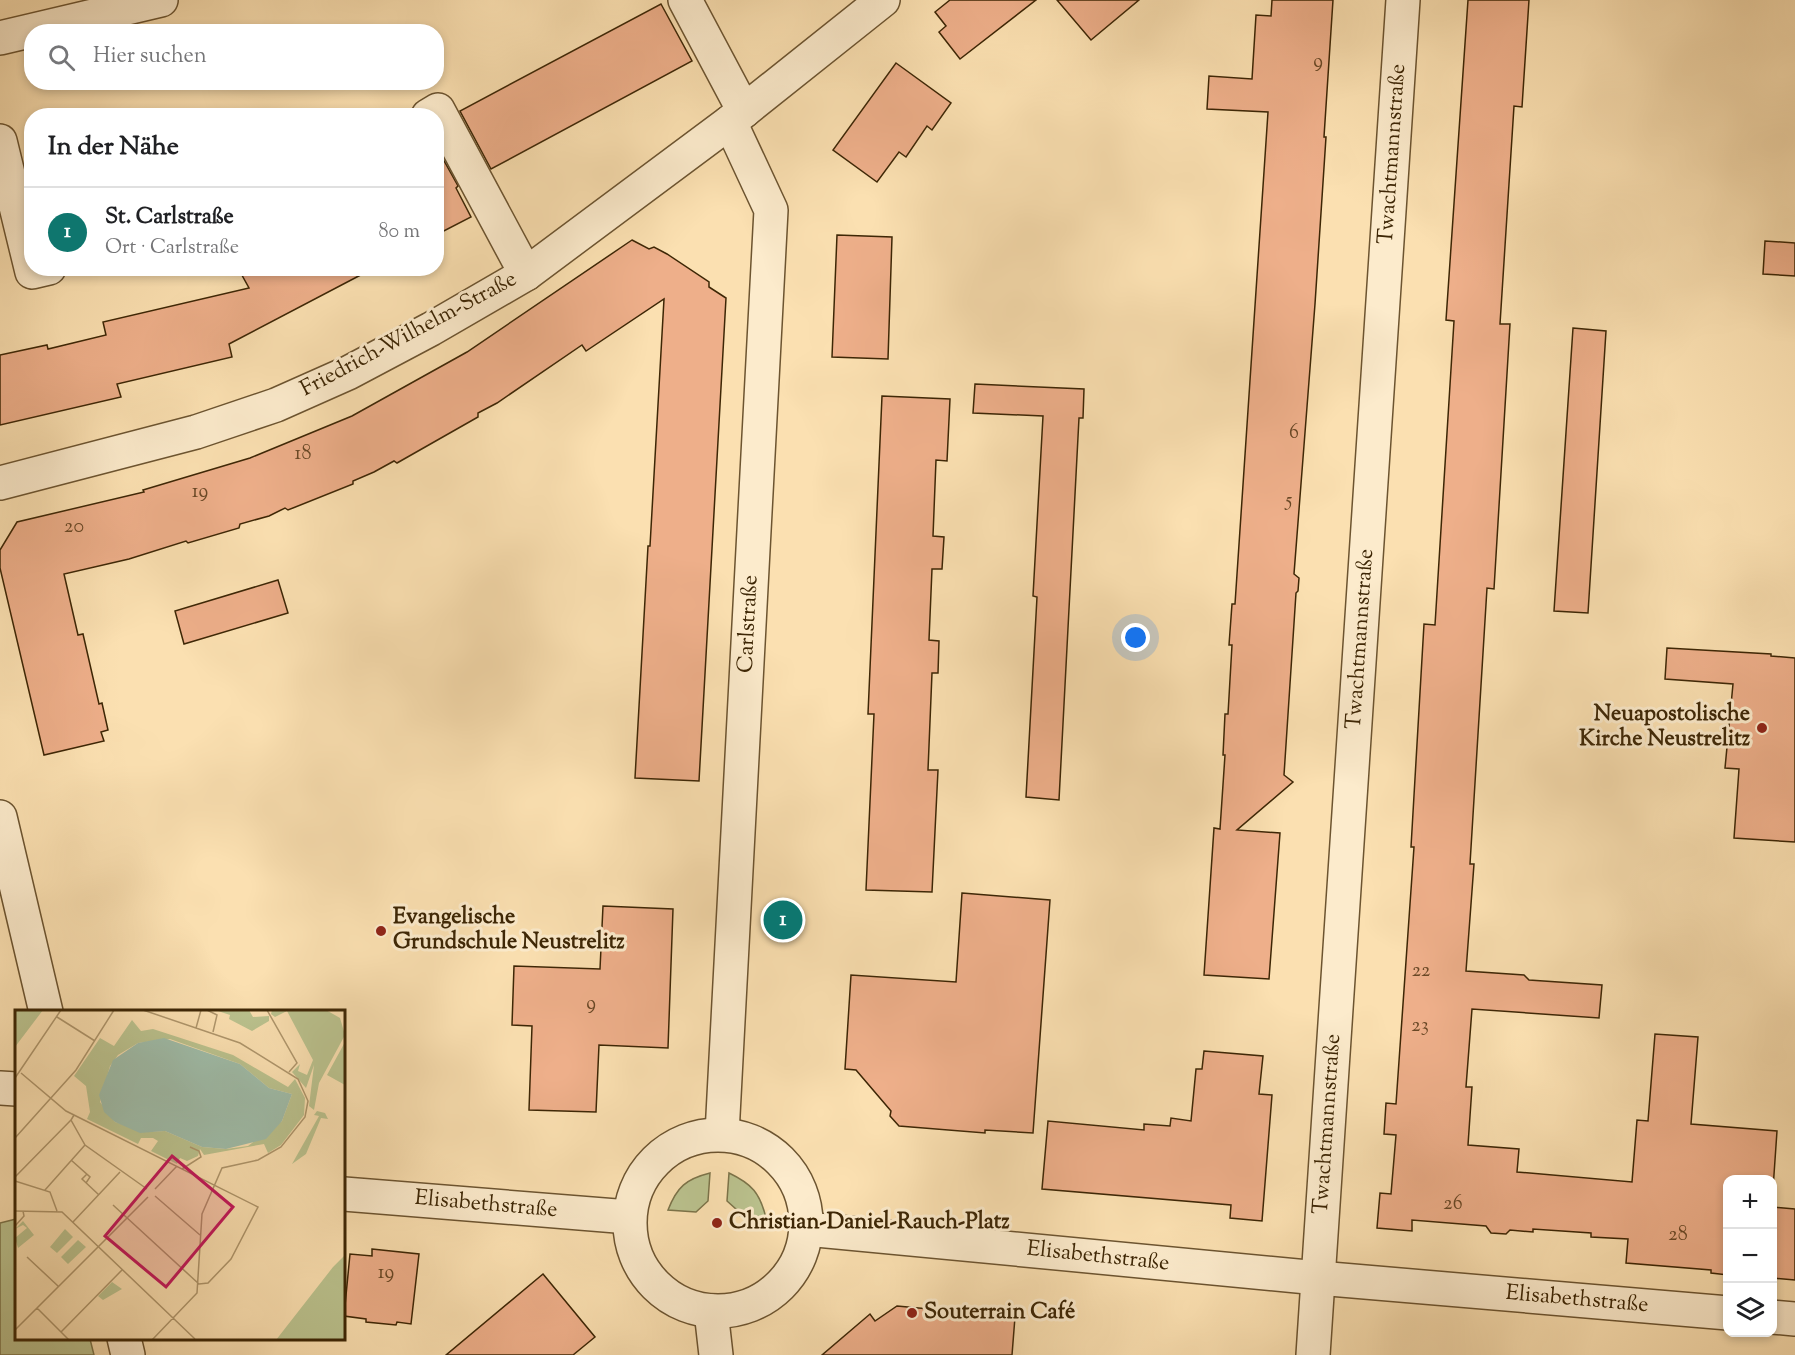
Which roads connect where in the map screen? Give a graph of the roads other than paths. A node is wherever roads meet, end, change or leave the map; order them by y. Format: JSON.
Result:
{"nodes":[{"id":1,"x":160,"y":0,"type":"edge"},
{"id":2,"x":685,"y":0,"type":"edge"},
{"id":3,"x":883,"y":0,"type":"edge"},
{"id":4,"x":1403,"y":0,"type":"edge"},
{"id":5,"x":59,"y":24,"type":"edge"},
{"id":6,"x":24,"y":32,"type":"edge"},
{"id":7,"x":0,"y":38,"type":"edge"},
{"id":8,"x":737,"y":116,"type":"junction"},
{"id":9,"x":444,"y":121,"type":"edge"},
{"id":10,"x":0,"y":141,"type":"edge"},
{"id":11,"x":24,"y":239,"type":"edge"},
{"id":12,"x":526,"y":274,"type":"junction"},
{"id":13,"x":0,"y":483,"type":"edge"},
{"id":14,"x":0,"y":817,"type":"edge"},
{"id":15,"x":46,"y":1010,"type":"edge"},
{"id":16,"x":0,"y":1088,"type":"edge"},
{"id":17,"x":15,"y":1089,"type":"edge"},
{"id":18,"x":722,"y":1134,"type":"junction"},
{"id":19,"x":345,"y":1194,"type":"edge"},
{"id":20,"x":629,"y":1217,"type":"junction"},
{"id":21,"x":806,"y":1229,"type":"junction"},
{"id":22,"x":1318,"y":1278,"type":"junction"},
{"id":23,"x":711,"y":1311,"type":"junction"},
{"id":24,"x":1723,"y":1313,"type":"edge"},
{"id":25,"x":1777,"y":1317,"type":"edge"},
{"id":26,"x":1795,"y":1319,"type":"edge"},
{"id":27,"x":124,"y":1340,"type":"edge"},
{"id":28,"x":128,"y":1355,"type":"edge"},
{"id":29,"x":716,"y":1355,"type":"edge"},
{"id":30,"x":1313,"y":1355,"type":"edge"}],
"edges":[{"from":1,"to":5,"type":"street"},
{"from":2,"to":8,"type":"street","name":"Carlstraße"},
{"from":3,"to":8,"type":"street","name":"Friedrich-Wilhelm-Straße"},
{"from":4,"to":22,"type":"street","name":"Twachtmannstraße"},
{"from":6,"to":7,"type":"street"},
{"from":8,"to":12,"type":"street","name":"Friedrich-Wilhelm-Straße"},
{"from":8,"to":18,"type":"street","name":"Carlstraße"},
{"from":9,"to":12,"type":"street"},
{"from":10,"to":11,"type":"street"},
{"from":12,"to":13,"type":"street","name":"Friedrich-Wilhelm-Straße"},
{"from":14,"to":15,"type":"street"},
{"from":16,"to":17,"type":"street"},
{"from":18,"to":20,"type":"street"},
{"from":18,"to":21,"type":"street"},
{"from":19,"to":20,"type":"street","name":"Elisabethstraße"},
{"from":20,"to":23,"type":"street"},
{"from":21,"to":22,"type":"street","name":"Elisabethstraße"},
{"from":21,"to":23,"type":"street"},
{"from":22,"to":24,"type":"street","name":"Elisabethstraße"},
{"from":22,"to":30,"type":"street"},
{"from":23,"to":29,"type":"street"},
{"from":25,"to":26,"type":"street"},
{"from":27,"to":28,"type":"street"}]}
